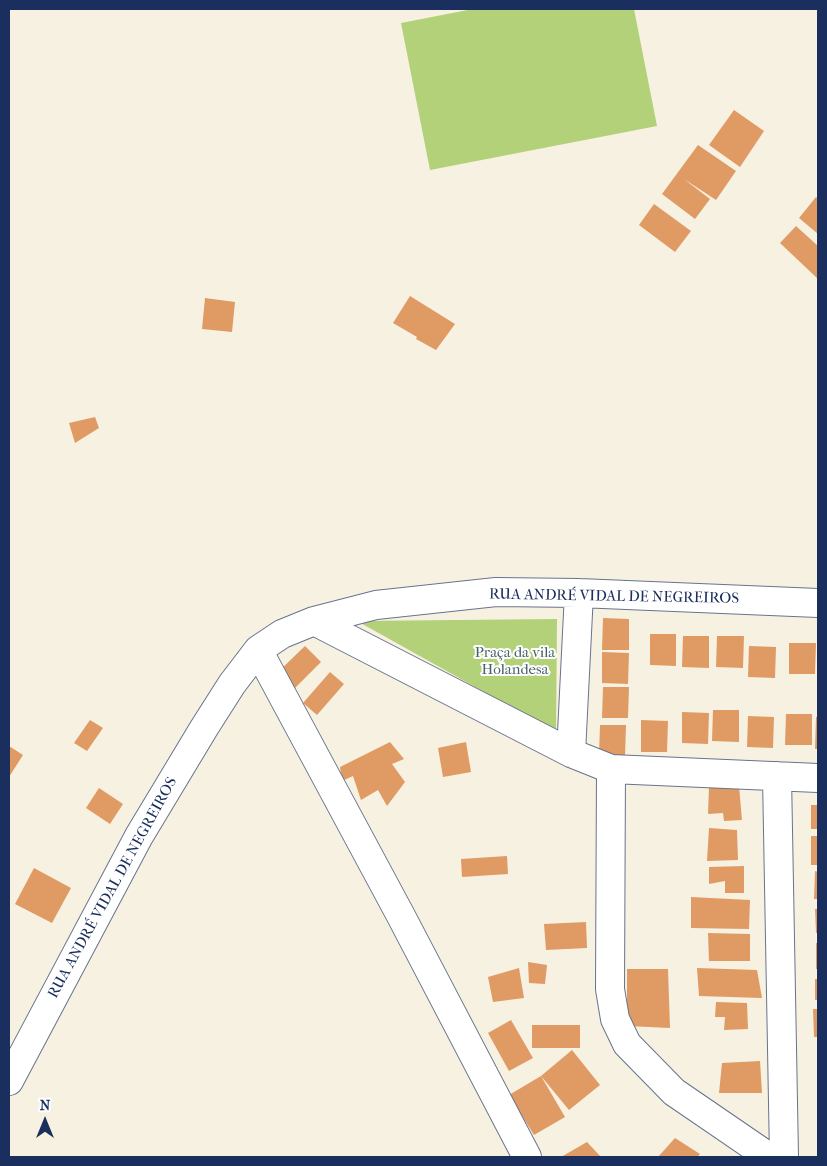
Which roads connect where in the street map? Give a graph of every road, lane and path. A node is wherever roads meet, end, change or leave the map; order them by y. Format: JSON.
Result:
{"nodes":[{"id":1,"x":580,"y":593,"type":"junction"},
{"id":2,"x":818,"y":603,"type":"edge"},
{"id":3,"x":314,"y":621,"type":"junction"},
{"id":4,"x":258,"y":650,"type":"junction"},
{"id":5,"x":572,"y":753,"type":"junction"},
{"id":6,"x":611,"y":769,"type":"junction"},
{"id":7,"x":777,"y":776,"type":"junction"},
{"id":8,"x":818,"y":778,"type":"edge"},
{"id":9,"x":9,"y":1081,"type":"edge"},
{"id":10,"x":527,"y":1157,"type":"edge"},
{"id":11,"x":769,"y":1157,"type":"edge"},
{"id":12,"x":784,"y":1157,"type":"edge"}],
"edges":[{"from":1,"to":2,"type":"street","name":"RUA ANDRÉ VIDAL DE NEGREIROS"},
{"from":1,"to":3,"type":"street","name":"RUA ANDRÉ VIDAL DE NEGREIROS"},
{"from":1,"to":5,"type":"street"},
{"from":3,"to":4,"type":"street","name":"RUA ANDRÉ VIDAL DE NEGREIROS"},
{"from":3,"to":5,"type":"street"},
{"from":4,"to":9,"type":"street","name":"RUA ANDRÉ VIDAL DE NEGREIROS"},
{"from":4,"to":10,"type":"street"},
{"from":5,"to":6,"type":"street"},
{"from":6,"to":7,"type":"street"},
{"from":6,"to":11,"type":"street"},
{"from":7,"to":8,"type":"street"},
{"from":7,"to":12,"type":"street"}]}
